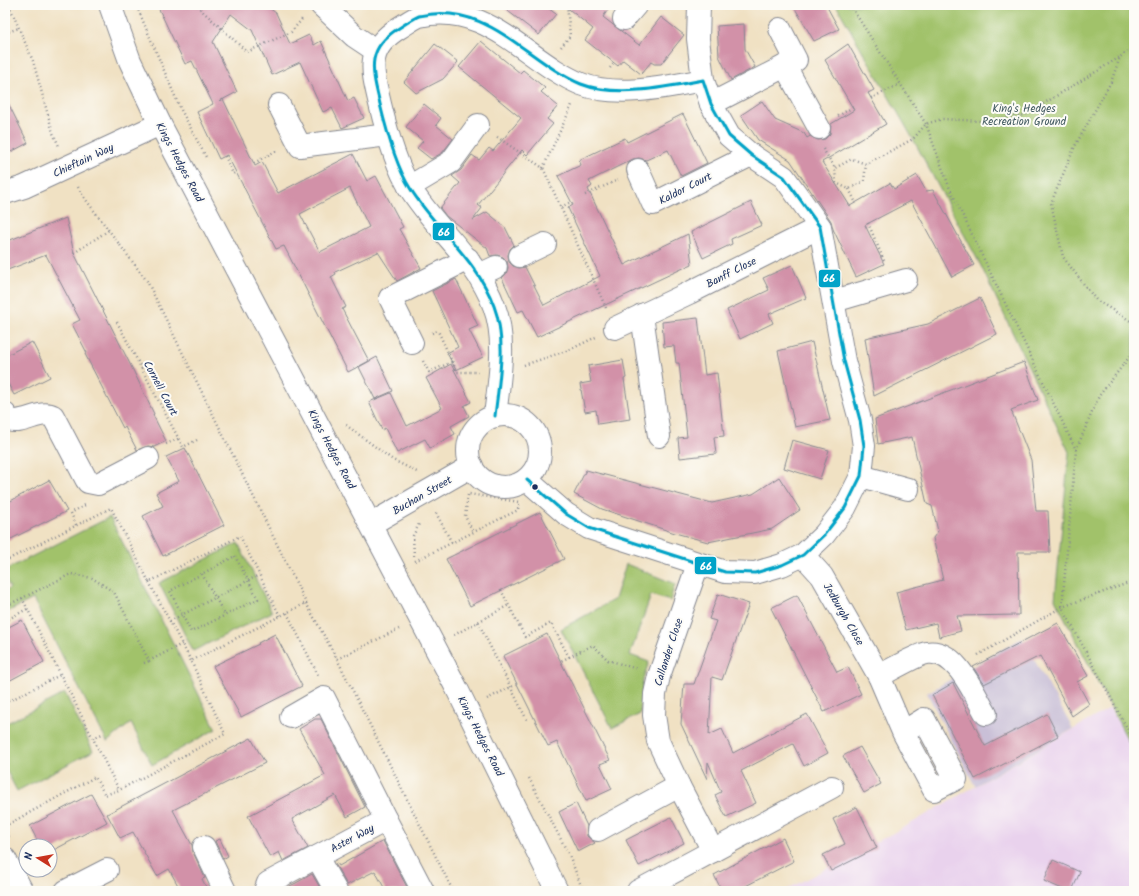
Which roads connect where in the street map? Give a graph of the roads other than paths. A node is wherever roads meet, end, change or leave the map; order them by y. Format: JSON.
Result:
{"nodes":[{"id":1,"x":110,"y":5,"type":"edge"},
{"id":2,"x":699,"y":5,"type":"edge"},
{"id":3,"x":319,"y":7,"type":"edge"},
{"id":4,"x":465,"y":9,"type":"edge"},
{"id":5,"x":780,"y":29,"type":"dead end"},
{"id":6,"x":375,"y":50,"type":"junction"},
{"id":7,"x":786,"y":66,"type":"junction"},
{"id":8,"x":703,"y":80,"type":"junction"},
{"id":9,"x":711,"y":104,"type":"junction"},
{"id":10,"x":279,"y":105,"type":"dead end"},
{"id":11,"x":160,"y":124,"type":"junction"},
{"id":12,"x":478,"y":125,"type":"road end"},
{"id":13,"x":388,"y":136,"type":"junction"},
{"id":14,"x":820,"y":137,"type":"road end"},
{"id":15,"x":751,"y":155,"type":"junction"},
{"id":16,"x":638,"y":170,"type":"road end"},
{"id":17,"x":409,"y":186,"type":"junction"},
{"id":18,"x":5,"y":193,"type":"edge"},
{"id":19,"x":820,"y":227,"type":"junction"},
{"id":20,"x":545,"y":244,"type":"dead end"},
{"id":21,"x":520,"y":256,"type":"dead end"},
{"id":22,"x":481,"y":267,"type":"junction"},
{"id":23,"x":900,"y":282,"type":"road end"},
{"id":24,"x":834,"y":301,"type":"junction"},
{"id":25,"x":642,"y":315,"type":"junction"},
{"id":26,"x":615,"y":328,"type":"road end"},
{"id":27,"x":412,"y":343,"type":"dead end"},
{"id":28,"x":495,"y":416,"type":"junction"},
{"id":29,"x":6,"y":424,"type":"edge"},
{"id":30,"x":659,"y":436,"type":"dead end"},
{"id":31,"x":148,"y":458,"type":"dead end"},
{"id":32,"x":472,"y":466,"type":"junction"},
{"id":33,"x":861,"y":476,"type":"junction"},
{"id":34,"x":527,"y":480,"type":"junction"},
{"id":35,"x":908,"y":488,"type":"dead end"},
{"id":36,"x":371,"y":524,"type":"junction"},
{"id":37,"x":803,"y":555,"type":"junction"},
{"id":38,"x":698,"y":564,"type":"junction"},
{"id":39,"x":879,"y":676,"type":"junction"},
{"id":40,"x":986,"y":714,"type":"dead end"},
{"id":41,"x":291,"y":717,"type":"dead end"},
{"id":42,"x":903,"y":732,"type":"dead end"},
{"id":43,"x":679,"y":786,"type":"junction"},
{"id":44,"x":832,"y":787,"type":"dead end"},
{"id":45,"x":386,"y":820,"type":"junction"},
{"id":46,"x":598,"y":830,"type":"dead end"},
{"id":47,"x":204,"y":847,"type":"dead end"},
{"id":48,"x":714,"y":851,"type":"junction"},
{"id":49,"x":317,"y":857,"type":"junction"},
{"id":50,"x":5,"y":860,"type":"edge"},
{"id":51,"x":107,"y":870,"type":"dead end"},
{"id":52,"x":22,"y":891,"type":"edge"},
{"id":53,"x":66,"y":891,"type":"edge"},
{"id":54,"x":224,"y":891,"type":"edge"},
{"id":55,"x":265,"y":891,"type":"edge"},
{"id":56,"x":336,"y":891,"type":"edge"},
{"id":57,"x":423,"y":891,"type":"edge"},
{"id":58,"x":557,"y":891,"type":"edge"},
{"id":59,"x":638,"y":891,"type":"edge"}],
"edges":[{"from":1,"to":11,"type":"street","name":"Kings Hedges Road"},
{"from":2,"to":8,"type":"street"},
{"from":3,"to":6,"type":"street"},
{"from":4,"to":6,"type":"street"},
{"from":4,"to":8,"type":"street"},
{"from":5,"to":7,"type":"street"},
{"from":6,"to":13,"type":"street"},
{"from":7,"to":9,"type":"street"},
{"from":7,"to":14,"type":"street"},
{"from":8,"to":9,"type":"street"},
{"from":9,"to":15,"type":"street"},
{"from":10,"to":13,"type":"street"},
{"from":11,"to":18,"type":"street","name":"Chieftain Way"},
{"from":11,"to":36,"type":"street","name":"Kings Hedges Road"},
{"from":12,"to":17,"type":"street"},
{"from":13,"to":17,"type":"street"},
{"from":15,"to":16,"type":"street","name":"Kaldor Court"},
{"from":15,"to":19,"type":"street"},
{"from":17,"to":22,"type":"street"},
{"from":19,"to":24,"type":"street"},
{"from":19,"to":25,"type":"street","name":"Banff Close"},
{"from":20,"to":21,"type":"street"},
{"from":22,"to":27,"type":"street"},
{"from":22,"to":28,"type":"street"},
{"from":23,"to":24,"type":"street"},
{"from":24,"to":33,"type":"street"},
{"from":25,"to":26,"type":"street","name":"Banff Close"},
{"from":25,"to":30,"type":"street"},
{"from":28,"to":32,"type":"street"},
{"from":28,"to":34,"type":"street"},
{"from":29,"to":31,"type":"street"},
{"from":32,"to":34,"type":"street"},
{"from":32,"to":36,"type":"street","name":"Buchan Street"},
{"from":33,"to":35,"type":"street"},
{"from":33,"to":37,"type":"street"},
{"from":34,"to":38,"type":"street"},
{"from":36,"to":58,"type":"street","name":"Kings Hedges Road"},
{"from":37,"to":38,"type":"street"},
{"from":37,"to":39,"type":"street","name":"Jedburgh Close"},
{"from":38,"to":43,"type":"street","name":"Callander Close"},
{"from":39,"to":40,"type":"street"},
{"from":39,"to":42,"type":"street","name":"Jedburgh Close"},
{"from":41,"to":45,"type":"street","name":"Aster Way"},
{"from":43,"to":46,"type":"street"},
{"from":43,"to":48,"type":"street","name":"Callander Close"},
{"from":44,"to":48,"type":"street"},
{"from":45,"to":49,"type":"street","name":"Aster Way"},
{"from":45,"to":57,"type":"street"},
{"from":47,"to":54,"type":"street"},
{"from":48,"to":59,"type":"street"},
{"from":49,"to":55,"type":"street","name":"Aster Way"},
{"from":49,"to":56,"type":"street"},
{"from":50,"to":52,"type":"street"},
{"from":51,"to":53,"type":"street"}]}
